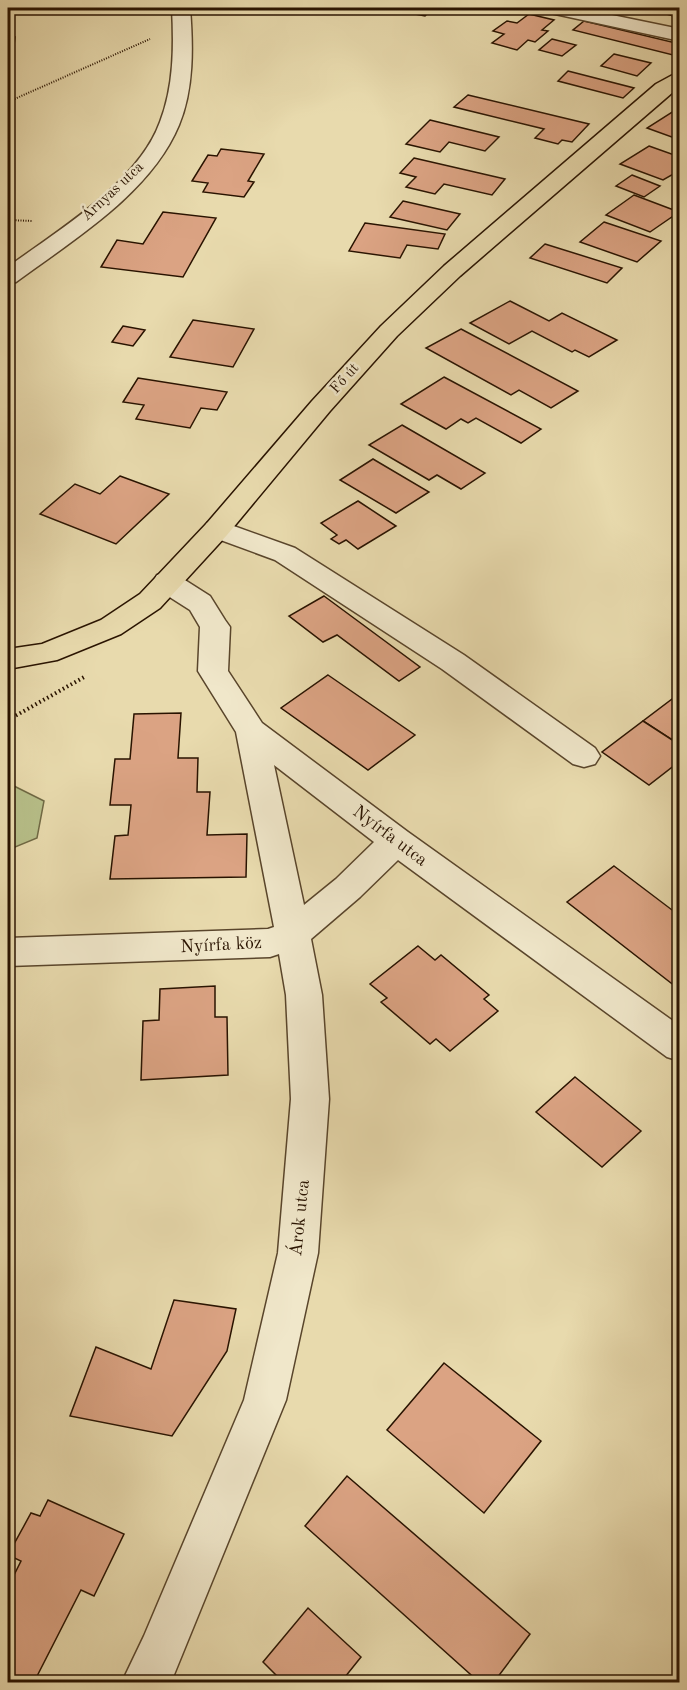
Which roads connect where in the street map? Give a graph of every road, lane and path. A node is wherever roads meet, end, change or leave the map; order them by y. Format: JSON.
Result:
{"nodes":[{"id":1,"x":181,"y":8,"type":"edge"},
{"id":2,"x":555,"y":8,"type":"edge"},
{"id":3,"x":183,"y":34,"type":"junction"},
{"id":4,"x":680,"y":35,"type":"edge"},
{"id":5,"x":680,"y":77,"type":"edge"},
{"id":6,"x":10,"y":101,"type":"dead end"},
{"id":7,"x":8,"y":277,"type":"edge"},
{"id":8,"x":217,"y":529,"type":"junction"},
{"id":9,"x":166,"y":582,"type":"junction"},
{"id":10,"x":8,"y":659,"type":"edge"},
{"id":11,"x":250,"y":731,"type":"junction"},
{"id":12,"x":584,"y":756,"type":"dead end"},
{"id":13,"x":396,"y":841,"type":"junction"},
{"id":14,"x":294,"y":934,"type":"junction"},
{"id":15,"x":8,"y":952,"type":"edge"},
{"id":16,"x":680,"y":1046,"type":"edge"},
{"id":17,"x":146,"y":1683,"type":"edge"}],
"edges":[{"from":1,"to":3,"type":"street","name":"Árnyas utca"},
{"from":2,"to":4,"type":"street"},
{"from":3,"to":6,"type":"path"},
{"from":3,"to":7,"type":"street","name":"Árnyas utca"},
{"from":5,"to":8,"type":"main road","name":"Fő út"},
{"from":8,"to":9,"type":"main road","name":"Fő út"},
{"from":8,"to":12,"type":"street"},
{"from":9,"to":10,"type":"main road","name":"Fő út"},
{"from":9,"to":11,"type":"street","name":"Nyírfa utca"},
{"from":11,"to":13,"type":"street","name":"Nyírfa utca"},
{"from":11,"to":14,"type":"street","name":"Árok utca"},
{"from":13,"to":14,"type":"street","name":"Nyírfa köz"},
{"from":13,"to":16,"type":"street","name":"Nyírfa utca"},
{"from":14,"to":15,"type":"street","name":"Nyírfa köz"},
{"from":14,"to":17,"type":"street","name":"Árok utca"}]}
